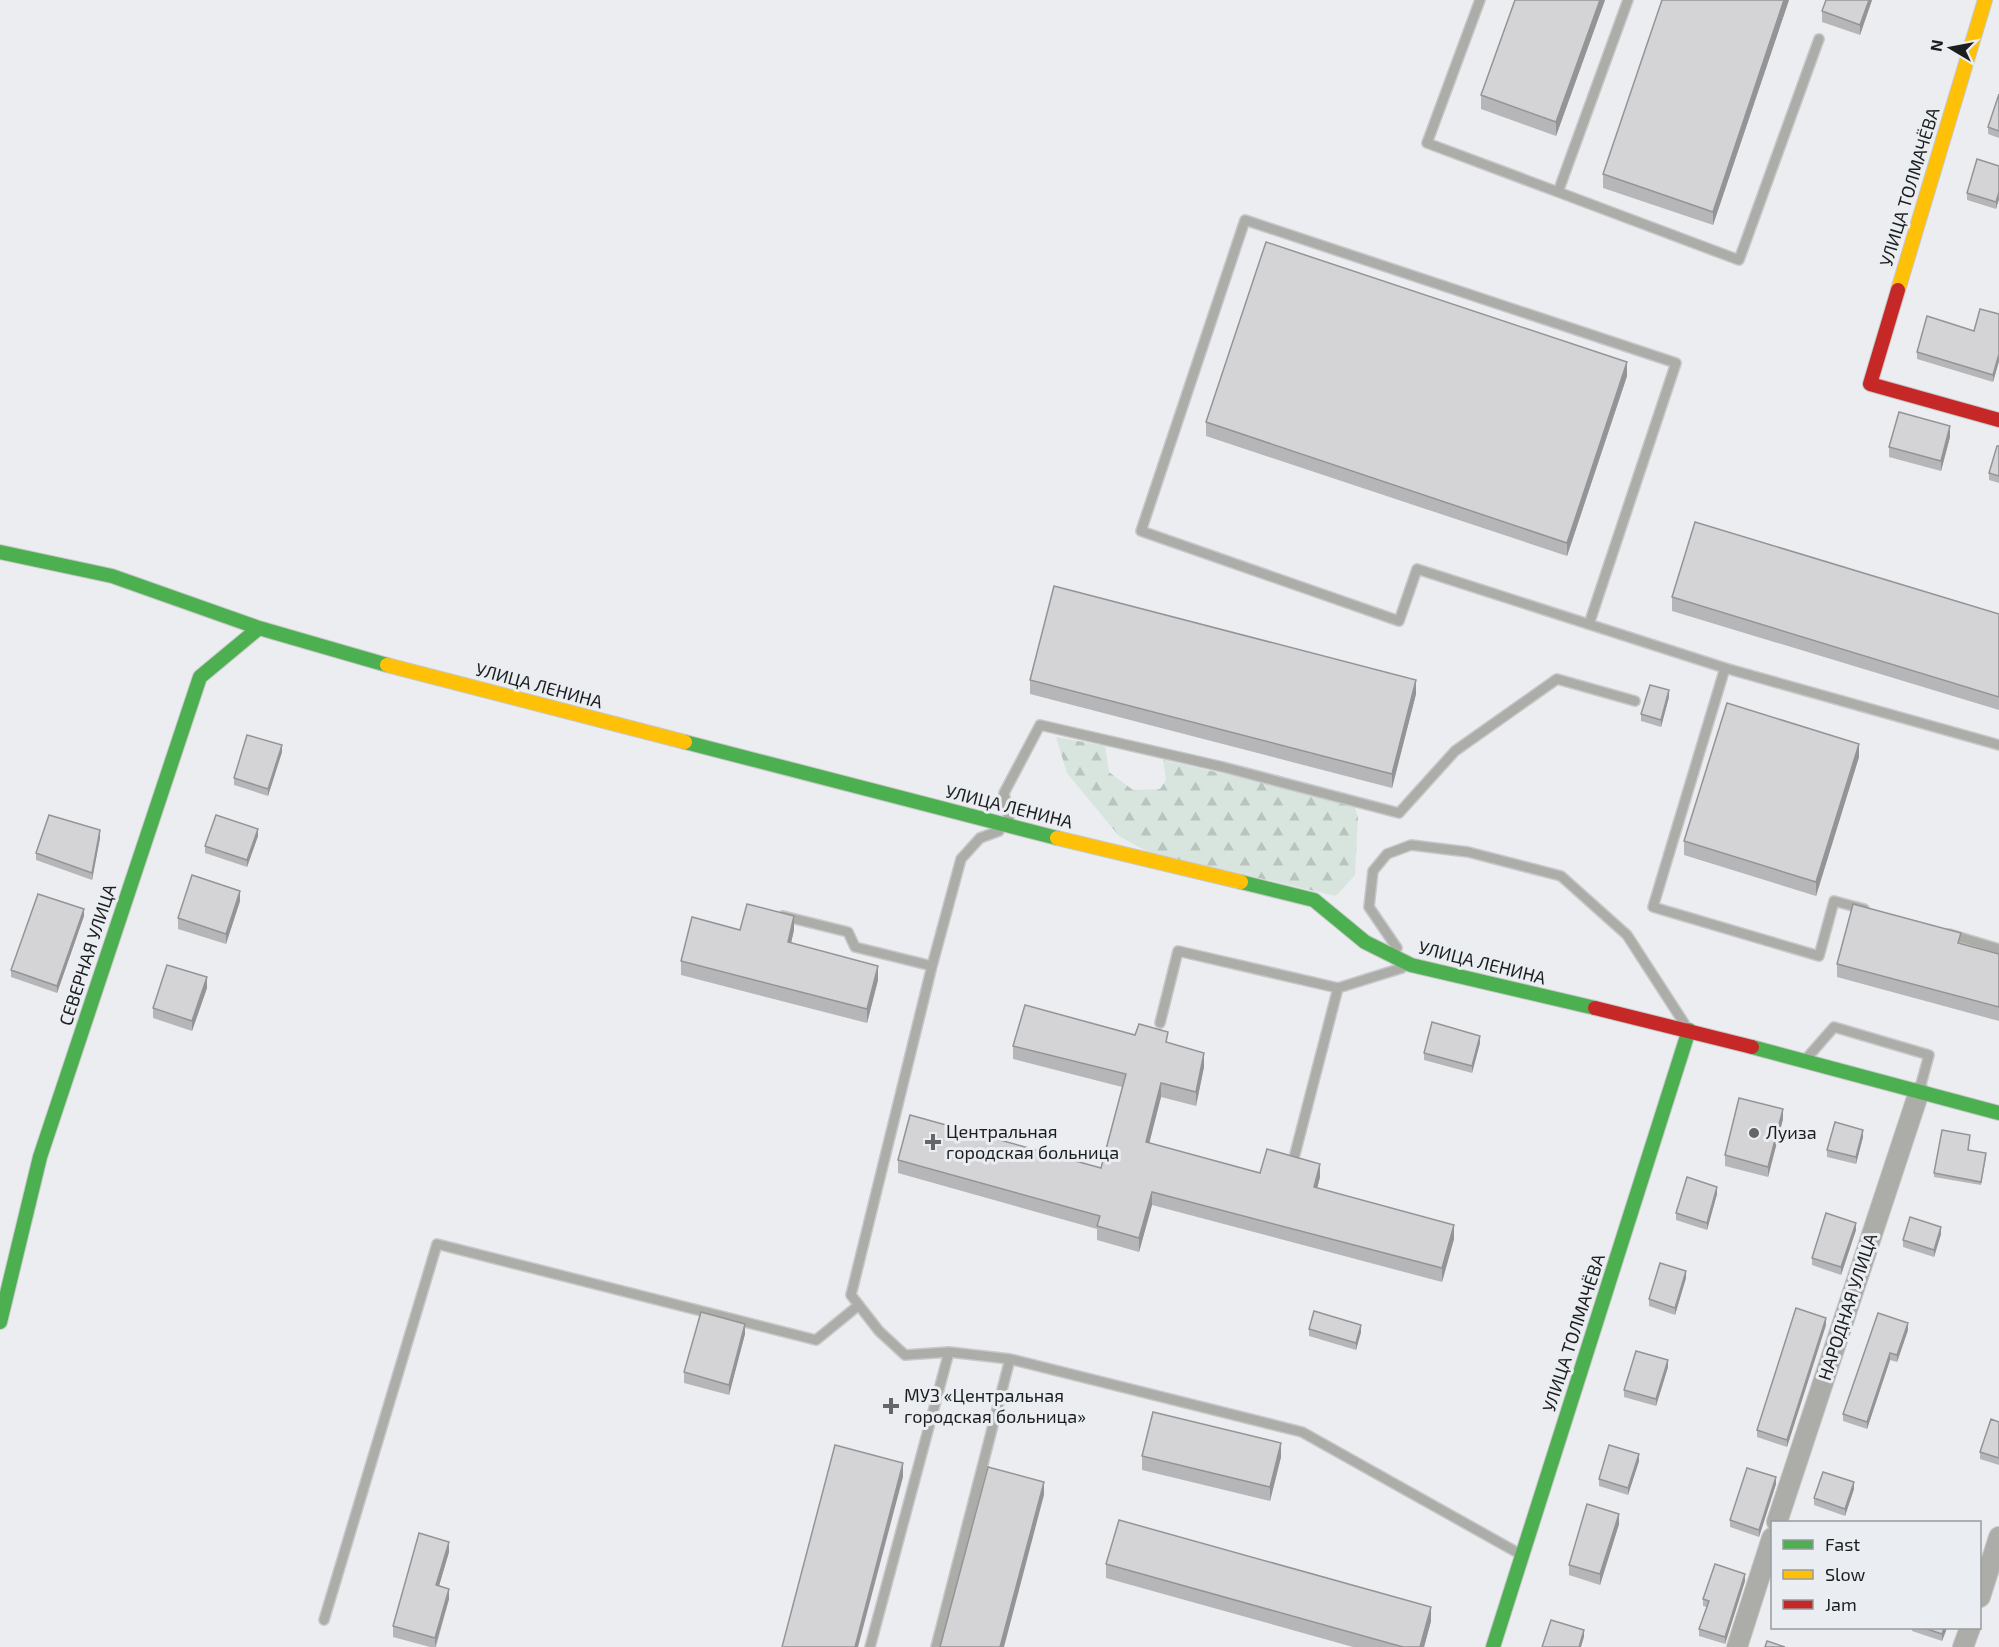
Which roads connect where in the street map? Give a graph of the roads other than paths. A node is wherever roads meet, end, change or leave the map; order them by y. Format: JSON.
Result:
{"nodes":[{"id":1,"x":1480,"y":0,"type":"edge"},
{"id":2,"x":1628,"y":0,"type":"edge"},
{"id":3,"x":1985,"y":0,"type":"edge"},
{"id":4,"x":1819,"y":39,"type":"dead end"},
{"id":5,"x":1558,"y":192,"type":"junction"},
{"id":6,"x":1999,"y":420,"type":"edge"},
{"id":7,"x":0,"y":552,"type":"edge"},
{"id":8,"x":1589,"y":624,"type":"junction"},
{"id":9,"x":259,"y":628,"type":"junction"},
{"id":10,"x":1725,"y":668,"type":"junction"},
{"id":11,"x":1635,"y":701,"type":"dead end"},
{"id":12,"x":1999,"y":745,"type":"edge"},
{"id":13,"x":1010,"y":827,"type":"junction"},
{"id":14,"x":769,"y":913,"type":"edge"},
{"id":15,"x":1878,"y":913,"type":"edge"},
{"id":16,"x":1933,"y":929,"type":"edge"},
{"id":17,"x":1999,"y":949,"type":"edge"},
{"id":18,"x":1411,"y":965,"type":"junction"},
{"id":19,"x":932,"y":966,"type":"junction"},
{"id":20,"x":1338,"y":988,"type":"junction"},
{"id":21,"x":1160,"y":1023,"type":"dead end"},
{"id":22,"x":1689,"y":1030,"type":"junction"},
{"id":23,"x":1805,"y":1061,"type":"junction"},
{"id":24,"x":1919,"y":1092,"type":"junction"},
{"id":25,"x":1999,"y":1113,"type":"edge"},
{"id":26,"x":1295,"y":1154,"type":"edge"},
{"id":27,"x":859,"y":1305,"type":"junction"},
{"id":28,"x":0,"y":1322,"type":"edge"},
{"id":29,"x":949,"y":1352,"type":"junction"},
{"id":30,"x":1010,"y":1359,"type":"junction"},
{"id":31,"x":1778,"y":1521,"type":"edge"},
{"id":32,"x":1999,"y":1537,"type":"edge"},
{"id":33,"x":1771,"y":1544,"type":"edge"},
{"id":34,"x":1522,"y":1555,"type":"junction"},
{"id":35,"x":1981,"y":1594,"type":"edge"},
{"id":36,"x":324,"y":1620,"type":"dead end"},
{"id":37,"x":1970,"y":1629,"type":"edge"},
{"id":38,"x":870,"y":1647,"type":"edge"},
{"id":39,"x":936,"y":1647,"type":"edge"},
{"id":40,"x":1493,"y":1647,"type":"edge"},
{"id":41,"x":1737,"y":1647,"type":"edge"},
{"id":42,"x":1963,"y":1647,"type":"edge"}],
"edges":[{"from":1,"to":5,"type":"lane"},
{"from":2,"to":5,"type":"lane"},
{"from":3,"to":6,"type":"street","name":"УЛИЦА ТОЛМАЧЁВА"},
{"from":4,"to":5,"type":"lane"},
{"from":7,"to":9,"type":"street","name":"УЛИЦА ЛЕНИНА"},
{"from":8,"to":8,"type":"lane"},
{"from":8,"to":10,"type":"lane"},
{"from":9,"to":13,"type":"street","name":"УЛИЦА ЛЕНИНА"},
{"from":9,"to":28,"type":"street","name":"СЕВЕРНАЯ УЛИЦА"},
{"from":10,"to":12,"type":"lane"},
{"from":10,"to":15,"type":"lane"},
{"from":11,"to":13,"type":"lane"},
{"from":13,"to":18,"type":"street","name":"УЛИЦА ЛЕНИНА"},
{"from":13,"to":19,"type":"lane"},
{"from":14,"to":19,"type":"lane"},
{"from":16,"to":17,"type":"lane"},
{"from":18,"to":20,"type":"lane"},
{"from":18,"to":22,"type":"street","name":"УЛИЦА ЛЕНИНА"},
{"from":18,"to":22,"type":"lane"},
{"from":19,"to":27,"type":"lane"},
{"from":20,"to":21,"type":"lane"},
{"from":20,"to":26,"type":"lane"},
{"from":22,"to":23,"type":"street","name":"УЛИЦА ЛЕНИНА"},
{"from":22,"to":34,"type":"street","name":"УЛИЦА ТОЛМАЧЁВА"},
{"from":23,"to":24,"type":"street","name":"УЛИЦА ЛЕНИНА"},
{"from":23,"to":24,"type":"lane"},
{"from":24,"to":25,"type":"street","name":"УЛИЦА ЛЕНИНА"},
{"from":24,"to":31,"type":"street","name":"НАРОДНАЯ УЛИЦА"},
{"from":27,"to":29,"type":"lane"},
{"from":27,"to":36,"type":"lane"},
{"from":29,"to":30,"type":"lane"},
{"from":29,"to":38,"type":"lane"},
{"from":30,"to":34,"type":"lane"},
{"from":30,"to":39,"type":"lane"},
{"from":32,"to":35,"type":"street"},
{"from":33,"to":41,"type":"street"},
{"from":34,"to":40,"type":"street","name":"УЛИЦА ТОЛМАЧЁВА"},
{"from":37,"to":42,"type":"street"}]}
